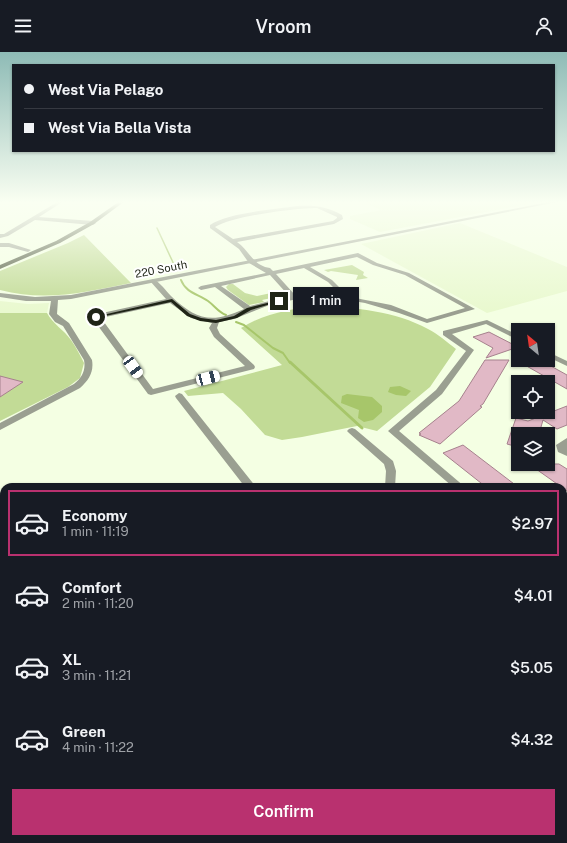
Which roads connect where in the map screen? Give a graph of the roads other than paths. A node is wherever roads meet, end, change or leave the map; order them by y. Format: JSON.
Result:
{"nodes":[{"id":1,"x":56,"y":238,"type":"edge"},
{"id":2,"x":66,"y":238,"type":"edge"},
{"id":3,"x":228,"y":238,"type":"edge"},
{"id":4,"x":249,"y":238,"type":"edge"},
{"id":5,"x":372,"y":238,"type":"edge"},
{"id":6,"x":232,"y":241,"type":"junction"},
{"id":7,"x":0,"y":245,"type":"edge"},
{"id":8,"x":28,"y":250,"type":"junction"},
{"id":9,"x":254,"y":261,"type":"junction"},
{"id":10,"x":0,"y":262,"type":"edge"},
{"id":11,"x":304,"y":266,"type":"junction"},
{"id":12,"x":0,"y":267,"type":"edge"},
{"id":13,"x":271,"y":273,"type":"junction"},
{"id":14,"x":153,"y":281,"type":"junction"},
{"id":15,"x":216,"y":285,"type":"junction"},
{"id":16,"x":201,"y":288,"type":"dead end"},
{"id":17,"x":0,"y":295,"type":"edge"},
{"id":18,"x":294,"y":297,"type":"junction"},
{"id":19,"x":336,"y":297,"type":"junction"},
{"id":20,"x":55,"y":299,"type":"junction"},
{"id":21,"x":172,"y":300,"type":"junction"},
{"id":22,"x":249,"y":309,"type":"junction"},
{"id":23,"x":216,"y":321,"type":"junction"},
{"id":24,"x":511,"y":334,"type":"edge"},
{"id":25,"x":555,"y":358,"type":"edge"},
{"id":26,"x":567,"y":364,"type":"edge"},
{"id":27,"x":178,"y":396,"type":"dead end"},
{"id":28,"x":0,"y":427,"type":"edge"},
{"id":29,"x":352,"y":431,"type":"dead end"},
{"id":30,"x":564,"y":443,"type":"edge"},
{"id":31,"x":567,"y":453,"type":"edge"},
{"id":32,"x":247,"y":483,"type":"edge"},
{"id":33,"x":390,"y":483,"type":"edge"},
{"id":34,"x":455,"y":483,"type":"edge"}],
"edges":[{"from":1,"to":8,"type":"main road"},
{"from":2,"to":12,"type":"main road"},
{"from":3,"to":6,"type":"street"},
{"from":4,"to":6,"type":"street"},
{"from":5,"to":9,"type":"street","name":"220 South"},
{"from":6,"to":9,"type":"street"},
{"from":7,"to":8,"type":"street"},
{"from":8,"to":10,"type":"main road"},
{"from":9,"to":13,"type":"street"},
{"from":9,"to":14,"type":"street","name":"220 South"},
{"from":11,"to":13,"type":"street"},
{"from":11,"to":19,"type":"street"},
{"from":11,"to":19,"type":"street"},
{"from":13,"to":15,"type":"street"},
{"from":13,"to":18,"type":"street"},
{"from":14,"to":20,"type":"street","name":"220 South"},
{"from":14,"to":21,"type":"street"},
{"from":15,"to":16,"type":"street"},
{"from":15,"to":22,"type":"street"},
{"from":17,"to":20,"type":"street","name":"220 South"},
{"from":18,"to":19,"type":"street"},
{"from":18,"to":22,"type":"street"},
{"from":20,"to":28,"type":"street"},
{"from":21,"to":23,"type":"street"},
{"from":21,"to":23,"type":"street"},
{"from":22,"to":23,"type":"street"},
{"from":24,"to":34,"type":"street"},
{"from":25,"to":26,"type":"street"},
{"from":27,"to":32,"type":"street"},
{"from":29,"to":33,"type":"street"},
{"from":30,"to":31,"type":"street"}]}
